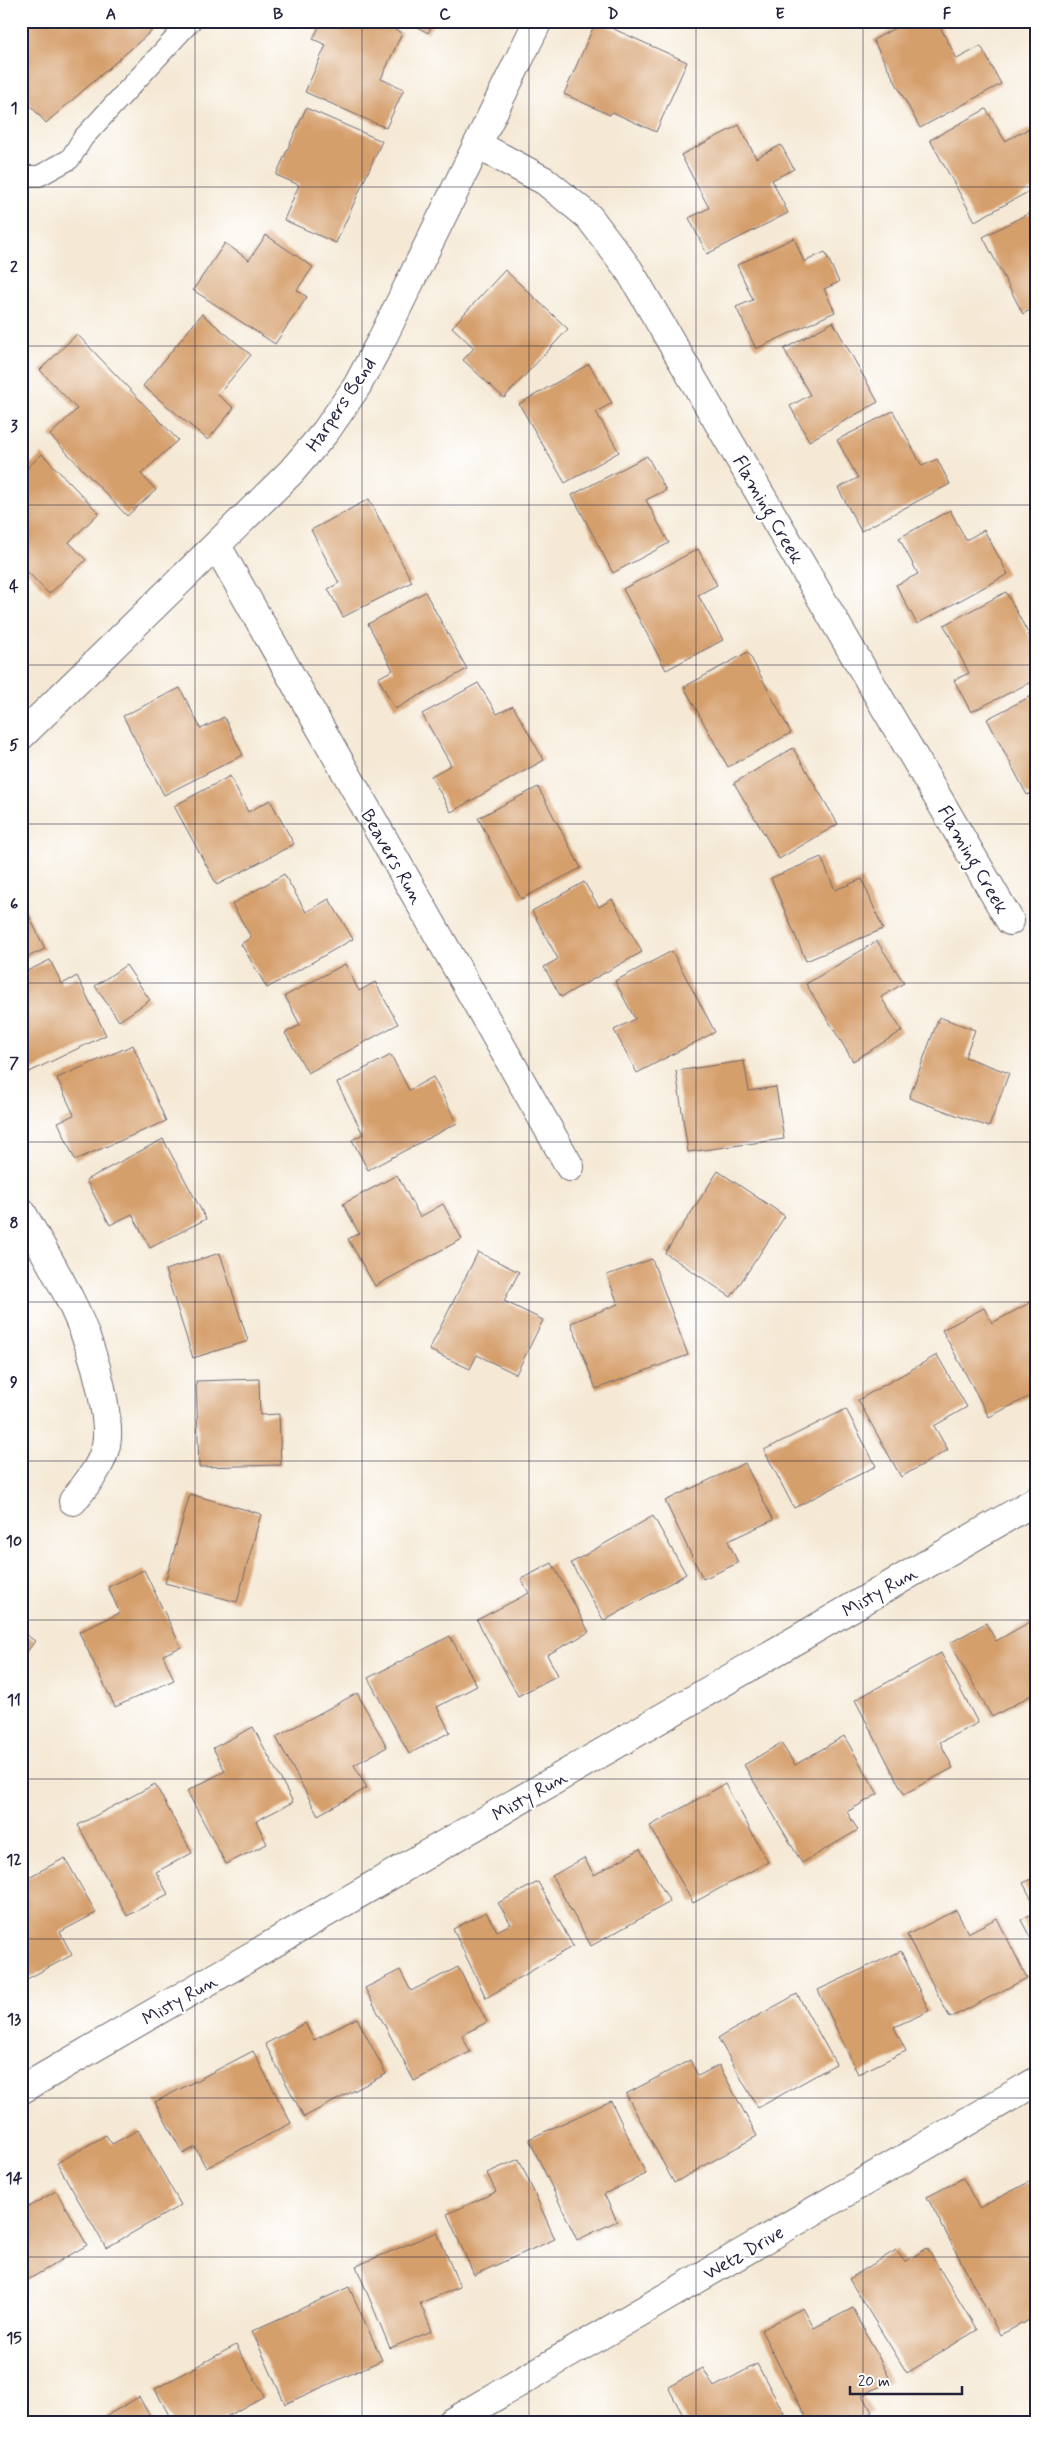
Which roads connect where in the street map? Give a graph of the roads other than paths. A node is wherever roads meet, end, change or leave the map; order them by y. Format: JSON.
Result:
{"nodes":[{"id":1,"x":191,"y":21,"type":"edge"},
{"id":2,"x":538,"y":21,"type":"edge"},
{"id":3,"x":478,"y":144,"type":"junction"},
{"id":4,"x":21,"y":176,"type":"edge"},
{"id":5,"x":217,"y":546,"type":"junction"},
{"id":6,"x":21,"y":736,"type":"edge"},
{"id":7,"x":1010,"y":920,"type":"dead end"},
{"id":8,"x":570,"y":1167,"type":"dead end"},
{"id":9,"x":21,"y":1211,"type":"edge"},
{"id":10,"x":73,"y":1500,"type":"dead end"},
{"id":11,"x":1037,"y":1500,"type":"edge"},
{"id":12,"x":1037,"y":2081,"type":"edge"},
{"id":13,"x":21,"y":2090,"type":"edge"},
{"id":14,"x":450,"y":2423,"type":"edge"}],
"edges":[{"from":1,"to":4,"type":"lane"},
{"from":2,"to":3,"type":"street","name":"Harpers Bend"},
{"from":3,"to":5,"type":"street","name":"Harpers Bend"},
{"from":3,"to":7,"type":"street","name":"Flaming Creek"},
{"from":5,"to":6,"type":"street","name":"Harpers Bend"},
{"from":5,"to":8,"type":"street","name":"Beavers Run"},
{"from":9,"to":10,"type":"street"},
{"from":11,"to":13,"type":"street","name":"Misty Run"},
{"from":12,"to":14,"type":"street","name":"Wetz Drive"}]}
